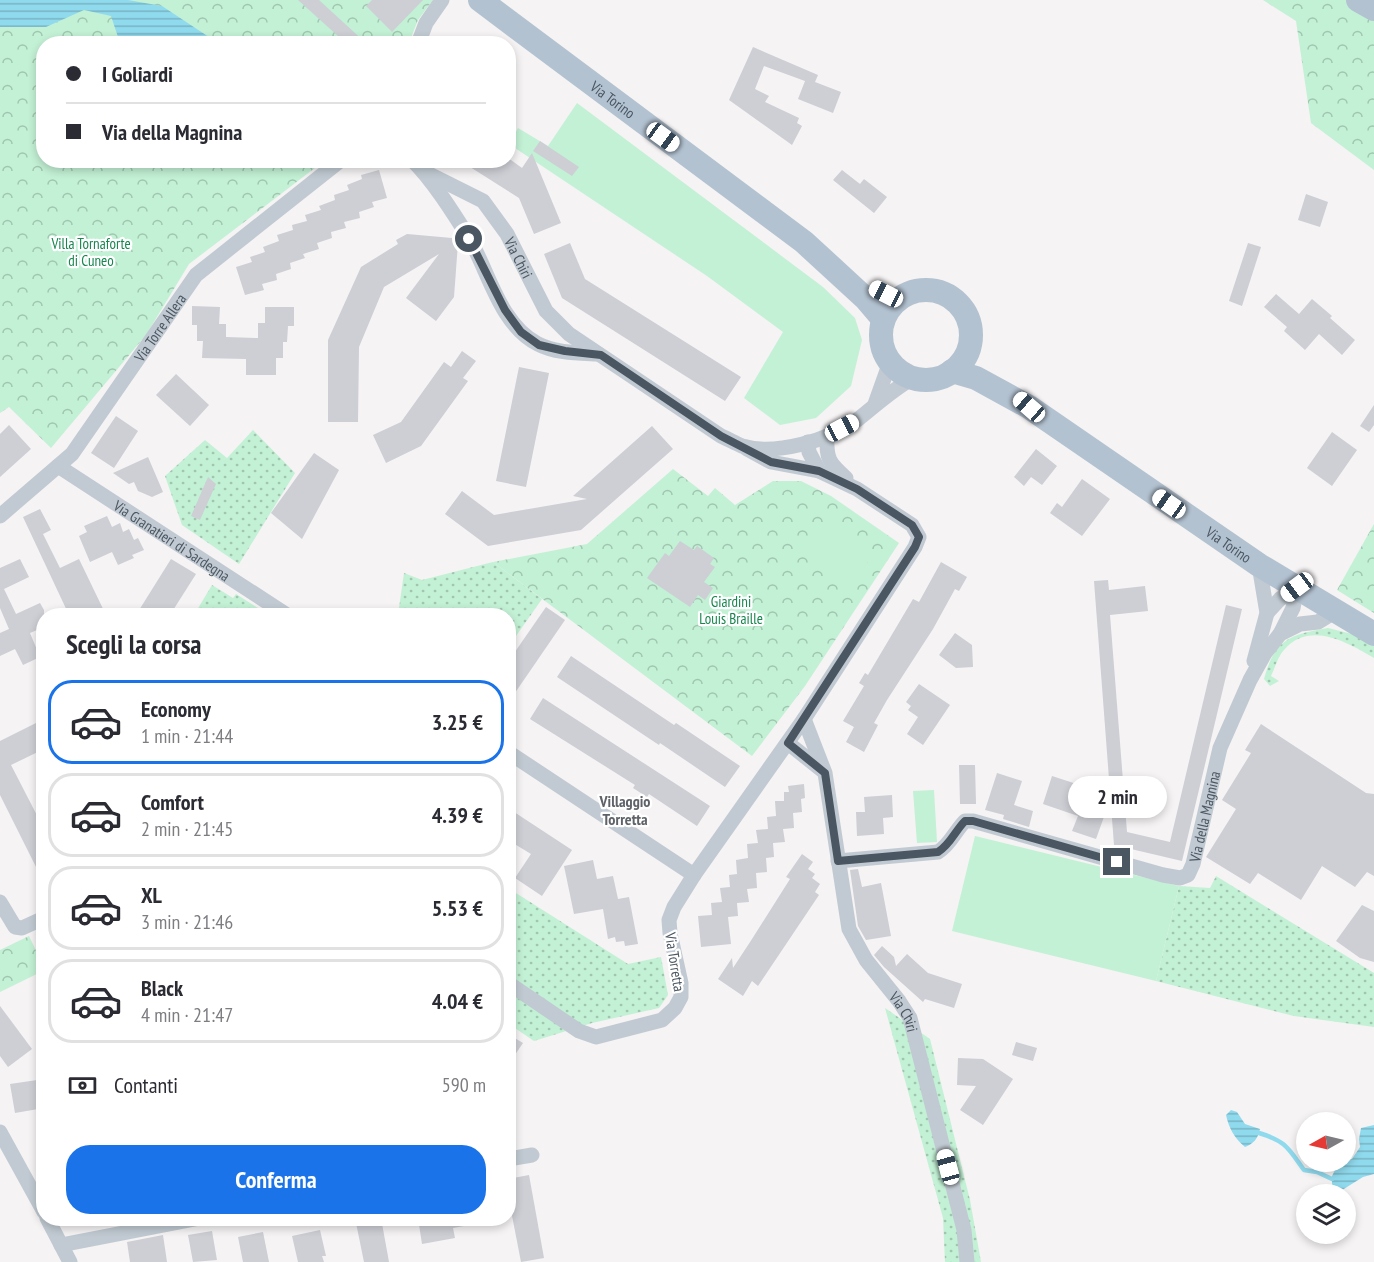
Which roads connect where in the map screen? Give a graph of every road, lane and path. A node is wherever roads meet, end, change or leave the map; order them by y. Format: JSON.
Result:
{"nodes":[{"id":1,"x":442,"y":0,"type":"edge"},
{"id":2,"x":480,"y":0,"type":"edge"},
{"id":3,"x":1358,"y":0,"type":"edge"},
{"id":4,"x":1374,"y":9,"type":"edge"},
{"id":5,"x":421,"y":36,"type":"edge"},
{"id":6,"x":331,"y":168,"type":"edge"},
{"id":7,"x":421,"y":168,"type":"edge"},
{"id":8,"x":425,"y":172,"type":"junction"},
{"id":9,"x":804,"y":242,"type":"junction"},
{"id":10,"x":897,"y":300,"type":"junction"},
{"id":11,"x":883,"y":319,"type":"junction"},
{"id":12,"x":968,"y":349,"type":"junction"},
{"id":13,"x":601,"y":355,"type":"junction"},
{"id":14,"x":890,"y":362,"type":"junction"},
{"id":15,"x":952,"y":371,"type":"junction"},
{"id":16,"x":913,"y":378,"type":"junction"},
{"id":17,"x":875,"y":404,"type":"junction"},
{"id":18,"x":1029,"y":407,"type":"junction"},
{"id":19,"x":828,"y":436,"type":"junction"},
{"id":20,"x":808,"y":442,"type":"junction"},
{"id":21,"x":742,"y":446,"type":"junction"},
{"id":22,"x":58,"y":466,"type":"junction"},
{"id":23,"x":819,"y":471,"type":"junction"},
{"id":24,"x":857,"y":489,"type":"junction"},
{"id":25,"x":0,"y":516,"type":"edge"},
{"id":26,"x":1259,"y":565,"type":"junction"},
{"id":27,"x":1297,"y":587,"type":"junction"},
{"id":28,"x":276,"y":608,"type":"edge"},
{"id":29,"x":1336,"y":611,"type":"junction"},
{"id":30,"x":1267,"y":613,"type":"junction"},
{"id":31,"x":1280,"y":634,"type":"junction"},
{"id":32,"x":1374,"y":634,"type":"edge"},
{"id":33,"x":1250,"y":680,"type":"junction"},
{"id":34,"x":804,"y":719,"type":"junction"},
{"id":35,"x":788,"y":743,"type":"junction"},
{"id":36,"x":516,"y":757,"type":"edge"},
{"id":37,"x":825,"y":773,"type":"junction"},
{"id":38,"x":838,"y":861,"type":"junction"},
{"id":39,"x":694,"y":875,"type":"junction"},
{"id":40,"x":0,"y":902,"type":"edge"},
{"id":41,"x":36,"y":922,"type":"edge"},
{"id":42,"x":516,"y":988,"type":"edge"},
{"id":43,"x":0,"y":1132,"type":"edge"},
{"id":44,"x":532,"y":1155,"type":"dead end"},
{"id":45,"x":516,"y":1158,"type":"edge"},
{"id":46,"x":36,"y":1197,"type":"edge"},
{"id":47,"x":50,"y":1226,"type":"edge"},
{"id":48,"x":159,"y":1226,"type":"edge"},
{"id":49,"x":61,"y":1245,"type":"junction"},
{"id":50,"x":70,"y":1262,"type":"edge"},
{"id":51,"x":967,"y":1262,"type":"edge"}],
"edges":[{"from":1,"to":5,"type":"street"},
{"from":2,"to":9,"type":"main road","name":"Via Torino"},
{"from":3,"to":4,"type":"main road"},
{"from":6,"to":22,"type":"street","name":"Via Torre Allera"},
{"from":7,"to":8,"type":"street","name":"Via Chiri"},
{"from":8,"to":13,"type":"street","name":"Via Chiri"},
{"from":8,"to":13,"type":"street","name":"Via Chiri"},
{"from":9,"to":10,"type":"main road","name":"Via Torino"},
{"from":9,"to":11,"type":"main road","name":"Via Torino"},
{"from":10,"to":11,"type":"main road"},
{"from":10,"to":12,"type":"main road"},
{"from":11,"to":14,"type":"main road"},
{"from":12,"to":15,"type":"main road"},
{"from":12,"to":18,"type":"main road","name":"Via Torino"},
{"from":13,"to":21,"type":"street","name":"Via Chiri"},
{"from":14,"to":16,"type":"main road"},
{"from":14,"to":17,"type":"street"},
{"from":15,"to":16,"type":"main road"},
{"from":15,"to":18,"type":"main road","name":"Via Torino"},
{"from":16,"to":17,"type":"street","name":"Via Chiri"},
{"from":17,"to":19,"type":"street","name":"Via Chiri"},
{"from":18,"to":26,"type":"main road","name":"Via Torino"},
{"from":19,"to":20,"type":"street","name":"Via Chiri"},
{"from":19,"to":24,"type":"street","name":"Via Chiri"},
{"from":20,"to":21,"type":"street","name":"Via Chiri"},
{"from":20,"to":23,"type":"street"},
{"from":21,"to":23,"type":"street","name":"Via Chiri"},
{"from":22,"to":25,"type":"street","name":"Via Torre Allera"},
{"from":22,"to":28,"type":"street","name":"Via Granatieri di Sardegna"},
{"from":23,"to":24,"type":"street","name":"Via Chiri"},
{"from":24,"to":34,"type":"street","name":"Via Chiri"},
{"from":26,"to":27,"type":"main road","name":"Via Torino"},
{"from":26,"to":30,"type":"street","name":"Via della Magnina"},
{"from":27,"to":29,"type":"main road","name":"Via Torino"},
{"from":27,"to":30,"type":"street"},
{"from":27,"to":31,"type":"street","name":"Via della Magnina"},
{"from":29,"to":31,"type":"street"},
{"from":29,"to":32,"type":"main road","name":"Via Torino"},
{"from":30,"to":33,"type":"street","name":"Via della Magnina"},
{"from":31,"to":33,"type":"street","name":"Via della Magnina"},
{"from":33,"to":38,"type":"street","name":"Via della Magnina"},
{"from":34,"to":35,"type":"street","name":"Via Torretta"},
{"from":34,"to":37,"type":"street","name":"Via Chiri"},
{"from":35,"to":37,"type":"street"},
{"from":35,"to":39,"type":"street","name":"Via Torretta"},
{"from":36,"to":39,"type":"street"},
{"from":37,"to":38,"type":"street","name":"Via Chiri"},
{"from":38,"to":51,"type":"street","name":"Via Chiri"},
{"from":39,"to":42,"type":"street","name":"Via Torretta"},
{"from":40,"to":41,"type":"street"},
{"from":43,"to":46,"type":"street"},
{"from":44,"to":45,"type":"street"},
{"from":47,"to":49,"type":"street"},
{"from":48,"to":49,"type":"street"},
{"from":49,"to":50,"type":"street"}]}
